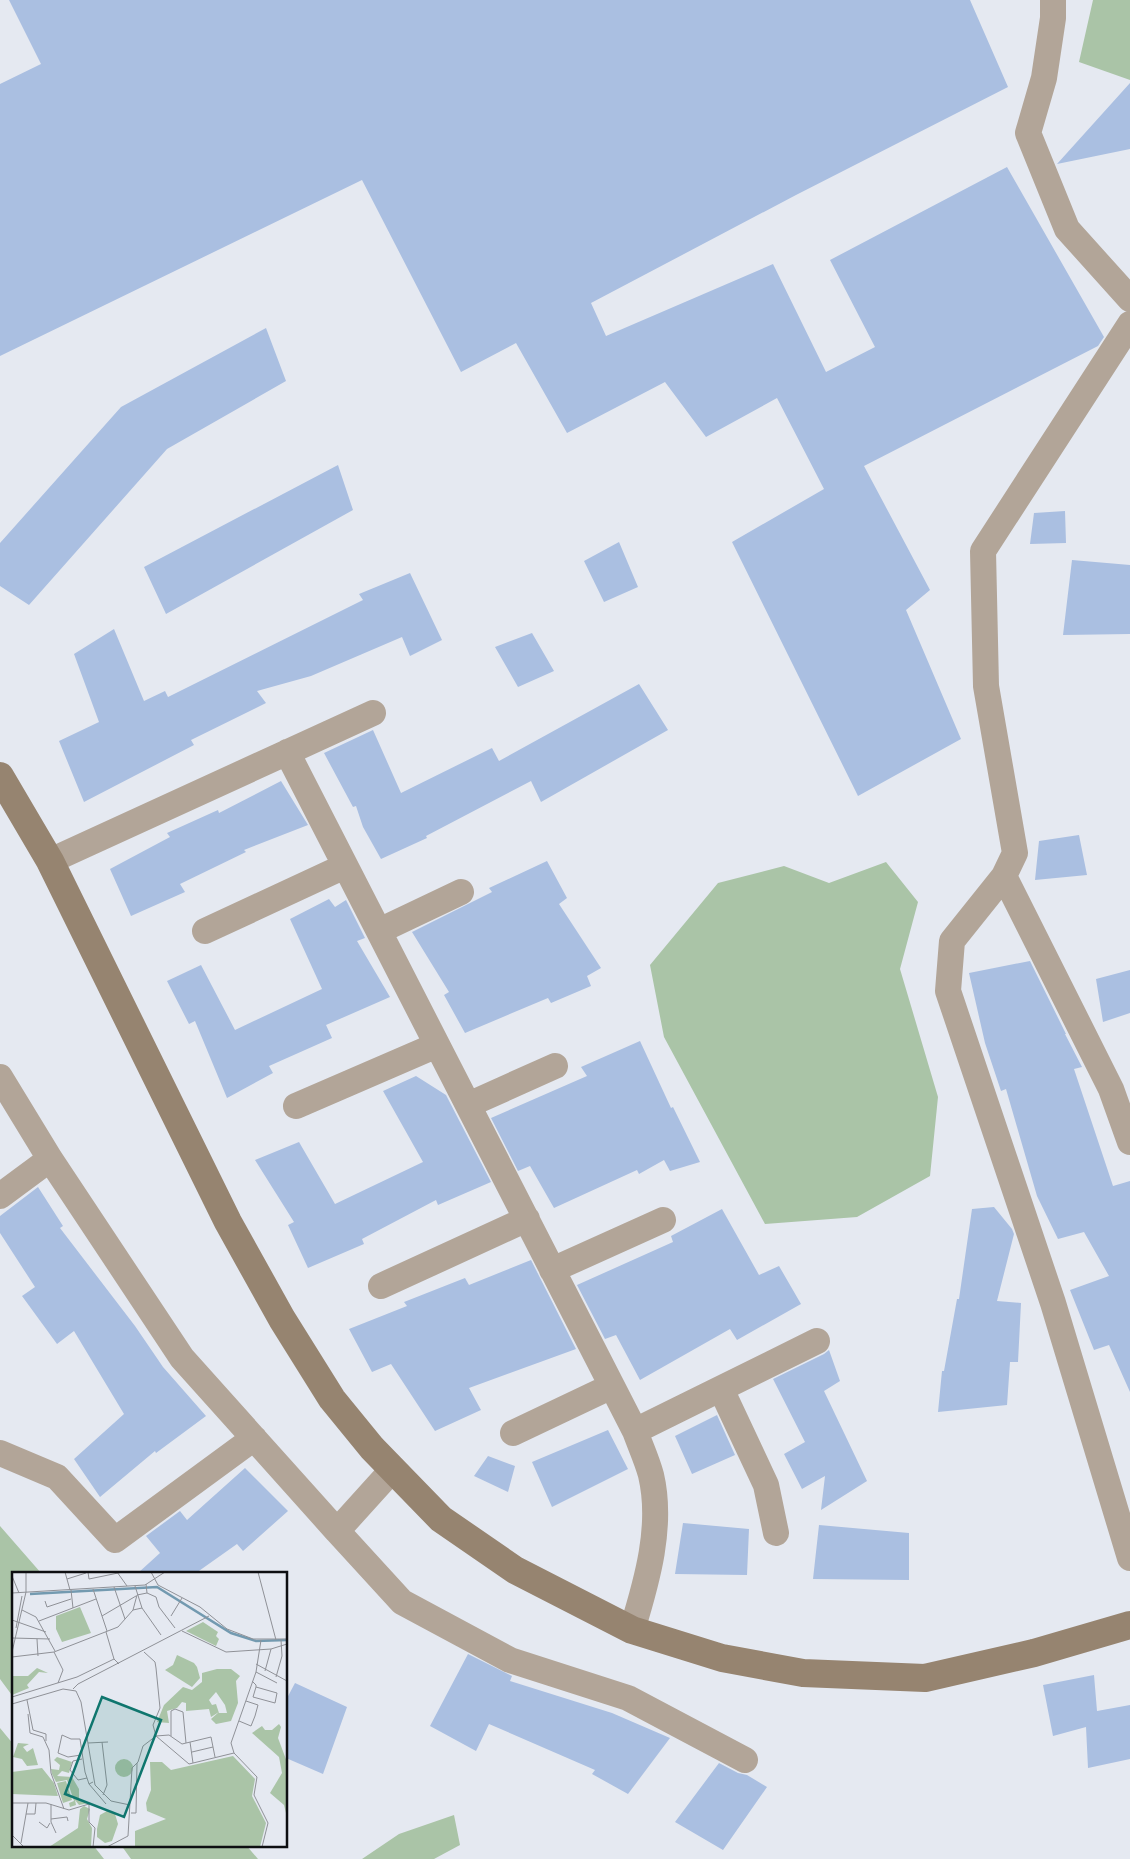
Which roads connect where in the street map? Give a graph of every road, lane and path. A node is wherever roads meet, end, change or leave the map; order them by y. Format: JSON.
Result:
{"nodes":[{"id":1,"x":1053,"y":0,"type":"edge"},
{"id":2,"x":1130,"y":299,"type":"edge"},
{"id":3,"x":1130,"y":324,"type":"edge"},
{"id":4,"x":372,"y":713,"type":"dead end"},
{"id":5,"x":287,"y":752,"type":"junction"},
{"id":6,"x":0,"y":776,"type":"edge"},
{"id":7,"x":50,"y":861,"type":"junction"},
{"id":8,"x":345,"y":866,"type":"junction"},
{"id":9,"x":1004,"y":876,"type":"junction"},
{"id":10,"x":461,"y":892,"type":"dead end"},
{"id":11,"x":205,"y":931,"type":"dead end"},
{"id":12,"x":379,"y":931,"type":"junction"},
{"id":13,"x":437,"y":1045,"type":"junction"},
{"id":14,"x":555,"y":1066,"type":"dead end"},
{"id":15,"x":0,"y":1077,"type":"edge"},
{"id":16,"x":468,"y":1105,"type":"junction"},
{"id":17,"x":296,"y":1106,"type":"dead end"},
{"id":18,"x":9,"y":1110,"type":"edge"},
{"id":19,"x":1130,"y":1142,"type":"edge"},
{"id":20,"x":50,"y":1159,"type":"junction"},
{"id":21,"x":0,"y":1196,"type":"edge"},
{"id":22,"x":527,"y":1219,"type":"junction"},
{"id":23,"x":663,"y":1220,"type":"dead end"},
{"id":24,"x":552,"y":1270,"type":"junction"},
{"id":25,"x":381,"y":1286,"type":"dead end"},
{"id":26,"x":817,"y":1341,"type":"dead end"},
{"id":27,"x":612,"y":1386,"type":"junction"},
{"id":28,"x":721,"y":1389,"type":"junction"},
{"id":29,"x":635,"y":1431,"type":"junction"},
{"id":30,"x":513,"y":1433,"type":"dead end"},
{"id":31,"x":254,"y":1438,"type":"junction"},
{"id":32,"x":0,"y":1453,"type":"edge"},
{"id":33,"x":393,"y":1469,"type":"junction"},
{"id":34,"x":337,"y":1532,"type":"junction"},
{"id":35,"x":776,"y":1534,"type":"dead end"},
{"id":36,"x":1130,"y":1558,"type":"edge"},
{"id":37,"x":1130,"y":1625,"type":"edge"},
{"id":38,"x":632,"y":1630,"type":"junction"},
{"id":39,"x":745,"y":1760,"type":"dead end"}],
"edges":[{"from":1,"to":2,"type":"street"},
{"from":3,"to":9,"type":"street"},
{"from":4,"to":5,"type":"street"},
{"from":5,"to":7,"type":"street"},
{"from":5,"to":8,"type":"street"},
{"from":6,"to":7,"type":"street"},
{"from":7,"to":33,"type":"street"},
{"from":8,"to":11,"type":"street"},
{"from":8,"to":12,"type":"street"},
{"from":9,"to":19,"type":"street"},
{"from":9,"to":36,"type":"street"},
{"from":10,"to":12,"type":"street"},
{"from":12,"to":13,"type":"street"},
{"from":13,"to":16,"type":"street"},
{"from":13,"to":17,"type":"street"},
{"from":14,"to":16,"type":"street"},
{"from":15,"to":18,"type":"street"},
{"from":16,"to":22,"type":"street"},
{"from":18,"to":20,"type":"street"},
{"from":20,"to":21,"type":"street"},
{"from":20,"to":31,"type":"street"},
{"from":22,"to":24,"type":"street"},
{"from":22,"to":25,"type":"street"},
{"from":23,"to":24,"type":"street"},
{"from":24,"to":27,"type":"street"},
{"from":26,"to":28,"type":"street"},
{"from":27,"to":29,"type":"street"},
{"from":27,"to":30,"type":"street"},
{"from":28,"to":29,"type":"street"},
{"from":28,"to":35,"type":"street"},
{"from":29,"to":38,"type":"street"},
{"from":31,"to":32,"type":"street"},
{"from":31,"to":34,"type":"street"},
{"from":33,"to":34,"type":"street"},
{"from":33,"to":38,"type":"street"},
{"from":34,"to":39,"type":"street"},
{"from":37,"to":38,"type":"street"}]}
